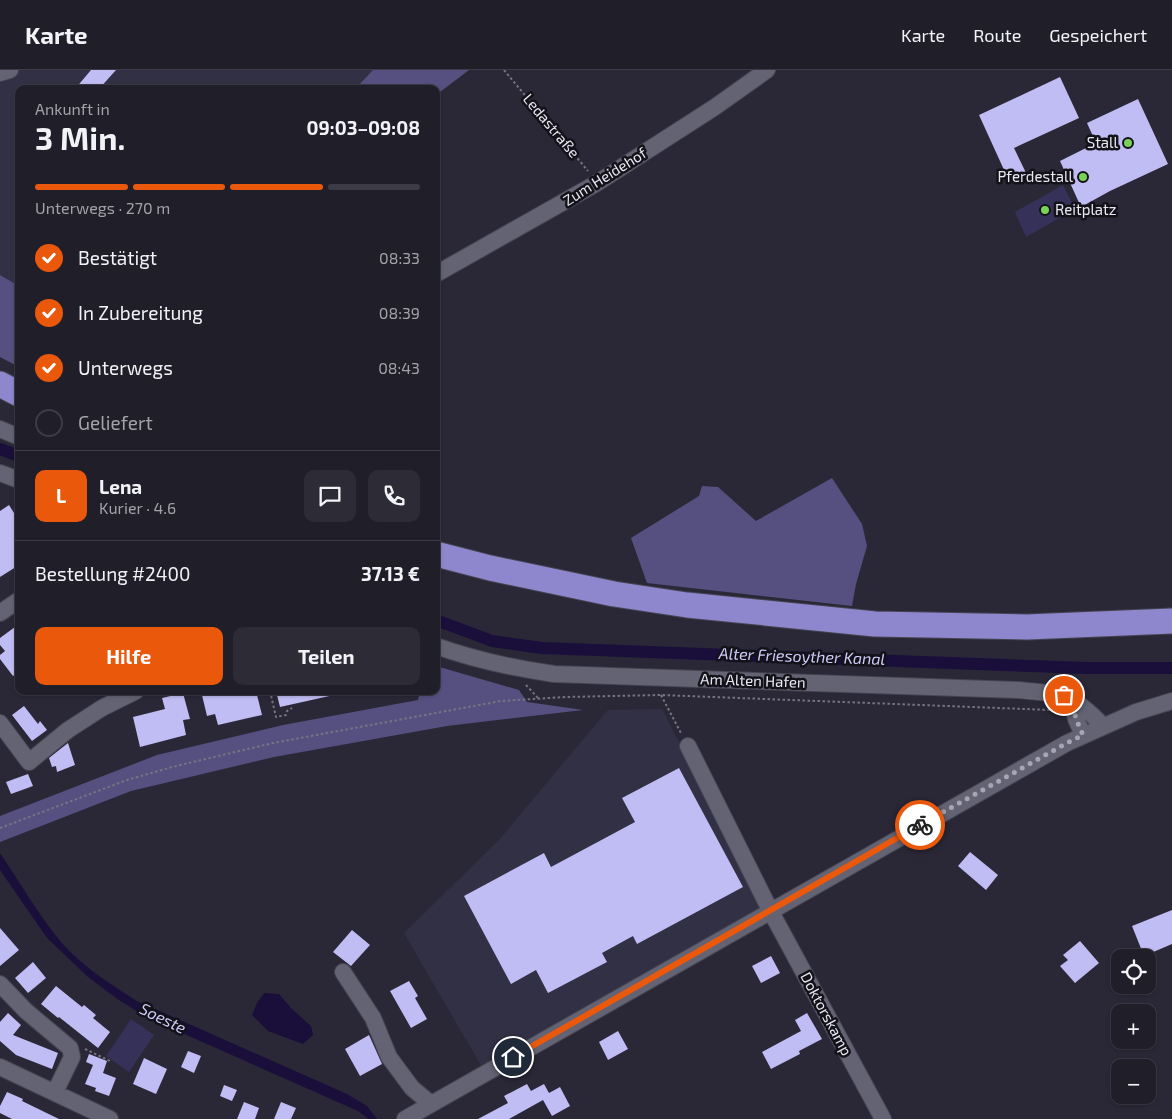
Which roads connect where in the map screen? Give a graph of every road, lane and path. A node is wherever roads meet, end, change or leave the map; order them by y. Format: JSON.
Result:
{"nodes":[{"id":1,"x":10,"y":70,"type":"edge"},
{"id":2,"x":504,"y":70,"type":"edge"},
{"id":3,"x":767,"y":70,"type":"edge"},
{"id":4,"x":0,"y":73,"type":"edge"},
{"id":5,"x":596,"y":183,"type":"junction"},
{"id":6,"x":440,"y":272,"type":"edge"},
{"id":7,"x":0,"y":384,"type":"edge"},
{"id":8,"x":15,"y":392,"type":"edge"},
{"id":9,"x":0,"y":429,"type":"edge"},
{"id":10,"x":15,"y":435,"type":"edge"},
{"id":11,"x":0,"y":473,"type":"edge"},
{"id":12,"x":15,"y":479,"type":"edge"},
{"id":13,"x":440,"y":555,"type":"edge"},
{"id":14,"x":15,"y":603,"type":"edge"},
{"id":15,"x":0,"y":613,"type":"edge"},
{"id":16,"x":1172,"y":621,"type":"edge"},
{"id":17,"x":440,"y":648,"type":"edge"},
{"id":18,"x":128,"y":695,"type":"edge"},
{"id":19,"x":271,"y":695,"type":"edge"},
{"id":20,"x":661,"y":695,"type":"junction"},
{"id":21,"x":1071,"y":699,"type":"junction"},
{"id":22,"x":1172,"y":701,"type":"edge"},
{"id":23,"x":292,"y":708,"type":"dead end"},
{"id":24,"x":0,"y":723,"type":"edge"},
{"id":25,"x":1103,"y":726,"type":"junction"},
{"id":26,"x":1083,"y":735,"type":"junction"},
{"id":27,"x":1067,"y":743,"type":"junction"},
{"id":28,"x":688,"y":746,"type":"joint"},
{"id":29,"x":0,"y":828,"type":"edge"},
{"id":30,"x":770,"y":910,"type":"junction"},
{"id":31,"x":343,"y":972,"type":"dead end"},
{"id":32,"x":0,"y":984,"type":"edge"},
{"id":33,"x":71,"y":1052,"type":"junction"},
{"id":34,"x":110,"y":1061,"type":"dead end"},
{"id":35,"x":0,"y":1067,"type":"edge"},
{"id":36,"x":55,"y":1092,"type":"junction"},
{"id":37,"x":430,"y":1104,"type":"junction"},
{"id":38,"x":110,"y":1119,"type":"edge"},
{"id":39,"x":405,"y":1119,"type":"edge"},
{"id":40,"x":883,"y":1119,"type":"edge"}],
"edges":[{"from":1,"to":4,"type":"street"},
{"from":2,"to":5,"type":"path","name":"Ledastraße"},
{"from":3,"to":5,"type":"street","name":"Zum Heidehof"},
{"from":5,"to":6,"type":"street","name":"Zum Heidehof"},
{"from":7,"to":8,"type":"highway"},
{"from":9,"to":10,"type":"street"},
{"from":11,"to":12,"type":"street"},
{"from":13,"to":16,"type":"highway"},
{"from":14,"to":15,"type":"street"},
{"from":17,"to":21,"type":"street","name":"Am Alten Hafen"},
{"from":18,"to":24,"type":"street"},
{"from":19,"to":23,"type":"path"},
{"from":20,"to":27,"type":"path"},
{"from":20,"to":28,"type":"path"},
{"from":20,"to":29,"type":"path"},
{"from":21,"to":25,"type":"street","name":"Am Alten Hafen"},
{"from":21,"to":26,"type":"street"},
{"from":22,"to":25,"type":"street"},
{"from":25,"to":26,"type":"street"},
{"from":26,"to":27,"type":"street"},
{"from":27,"to":30,"type":"street"},
{"from":28,"to":30,"type":"street","name":"Doktorskamp"},
{"from":30,"to":37,"type":"street"},
{"from":30,"to":40,"type":"street","name":"Doktorskamp"},
{"from":31,"to":37,"type":"street"},
{"from":32,"to":33,"type":"street"},
{"from":33,"to":34,"type":"path"},
{"from":33,"to":36,"type":"street"},
{"from":35,"to":36,"type":"street"},
{"from":36,"to":38,"type":"street"},
{"from":37,"to":39,"type":"street"}]}
